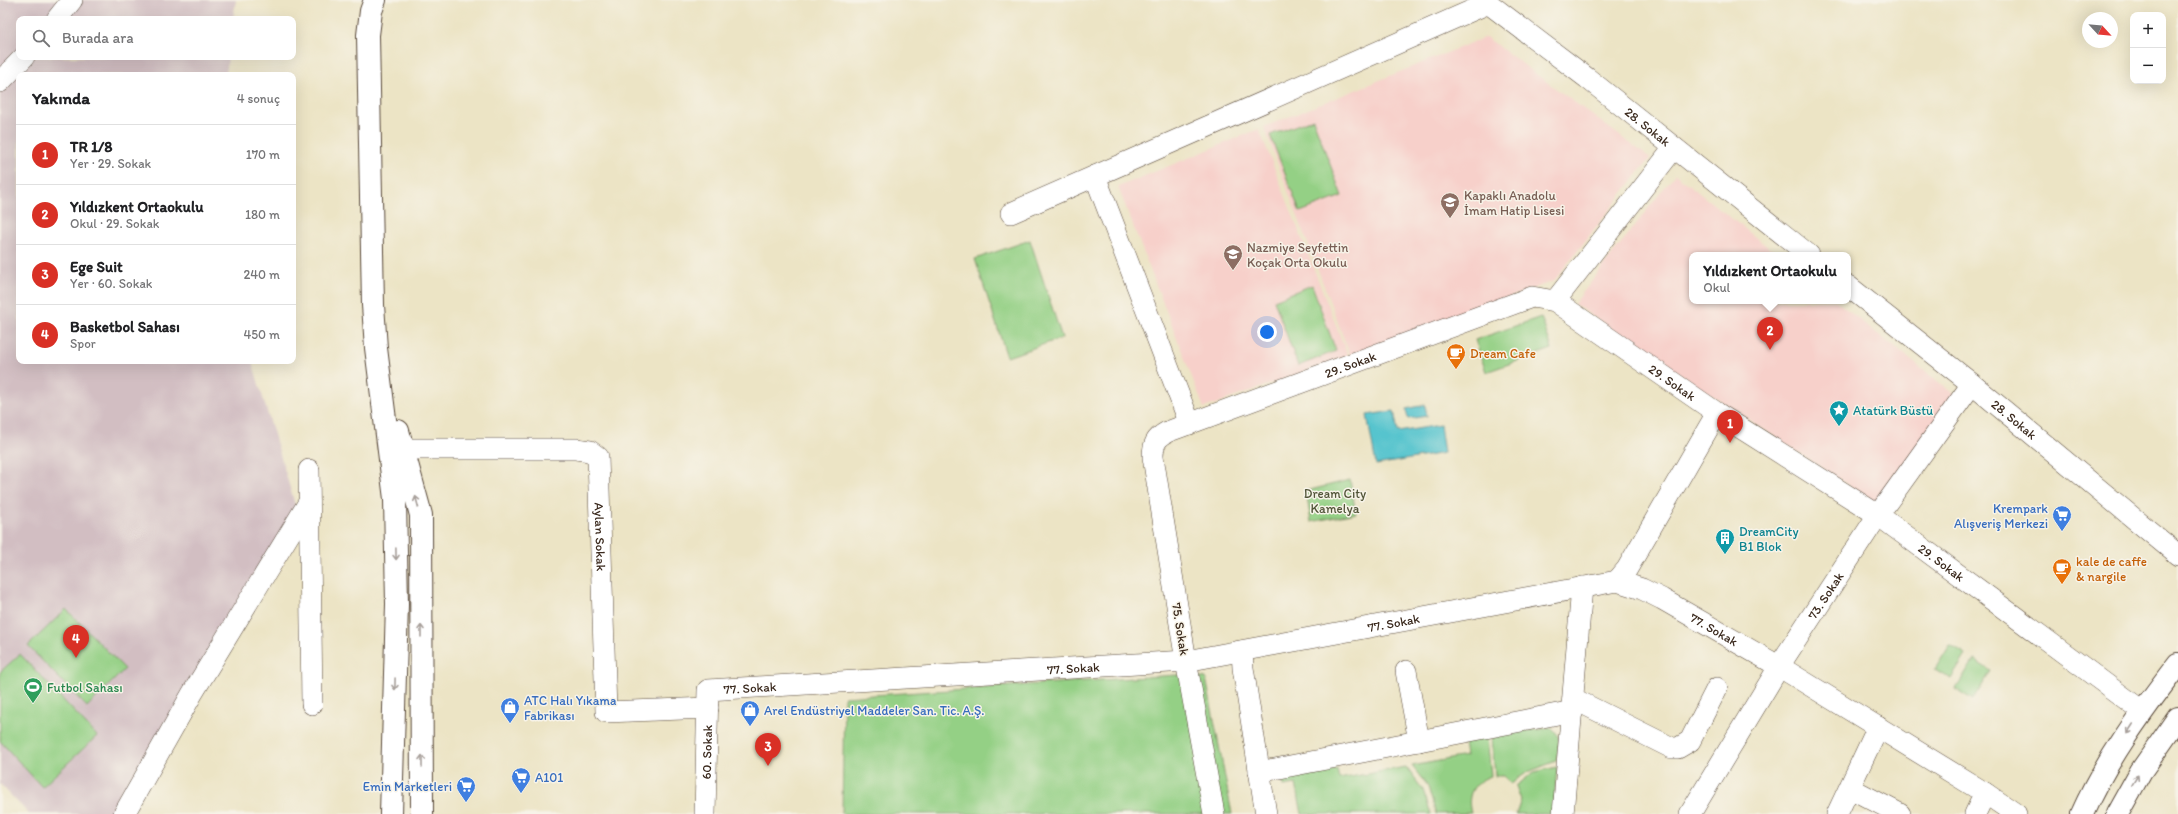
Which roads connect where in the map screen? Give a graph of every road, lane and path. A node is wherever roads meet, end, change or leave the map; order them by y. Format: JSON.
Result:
{"nodes":[{"id":1,"x":72,"y":0,"type":"edge"},
{"id":2,"x":375,"y":0,"type":"edge"},
{"id":3,"x":1486,"y":2,"type":"edge"},
{"id":4,"x":59,"y":16,"type":"edge"},
{"id":5,"x":21,"y":60,"type":"edge"},
{"id":6,"x":0,"y":82,"type":"edge"},
{"id":7,"x":1674,"y":148,"type":"junction"},
{"id":8,"x":1095,"y":176,"type":"junction"},
{"id":9,"x":1011,"y":213,"type":"dead end"},
{"id":10,"x":1805,"y":252,"type":"edge"},
{"id":11,"x":1851,"y":288,"type":"edge"},
{"id":12,"x":1555,"y":301,"type":"junction"},
{"id":13,"x":376,"y":348,"type":"junction"},
{"id":14,"x":1972,"y":384,"type":"junction"},
{"id":15,"x":1717,"y":413,"type":"junction"},
{"id":16,"x":1190,"y":424,"type":"junction"},
{"id":17,"x":1154,"y":444,"type":"joint"},
{"id":18,"x":403,"y":449,"type":"junction"},
{"id":19,"x":309,"y":470,"type":"dead end"},
{"id":20,"x":309,"y":502,"type":"junction"},
{"id":21,"x":1878,"y":515,"type":"junction"},
{"id":22,"x":2178,"y":555,"type":"edge"},
{"id":23,"x":1617,"y":582,"type":"junction"},
{"id":24,"x":1582,"y":587,"type":"junction"},
{"id":25,"x":1242,"y":651,"type":"junction"},
{"id":26,"x":1186,"y":661,"type":"junction"},
{"id":27,"x":2178,"y":664,"type":"edge"},
{"id":28,"x":1780,"y":667,"type":"junction"},
{"id":29,"x":1406,"y":671,"type":"dead end"},
{"id":30,"x":1717,"y":688,"type":"dead end"},
{"id":31,"x":708,"y":699,"type":"junction"},
{"id":32,"x":312,"y":704,"type":"dead end"},
{"id":33,"x":1573,"y":705,"type":"junction"},
{"id":34,"x":2142,"y":711,"type":"junction"},
{"id":35,"x":2178,"y":718,"type":"edge"},
{"id":36,"x":1878,"y":727,"type":"junction"},
{"id":37,"x":1419,"y":741,"type":"junction"},
{"id":38,"x":1259,"y":772,"type":"junction"},
{"id":39,"x":1850,"y":788,"type":"junction"},
{"id":40,"x":1985,"y":793,"type":"junction"},
{"id":41,"x":124,"y":814,"type":"edge"},
{"id":42,"x":391,"y":814,"type":"edge"},
{"id":43,"x":422,"y":814,"type":"edge"},
{"id":44,"x":705,"y":814,"type":"edge"},
{"id":45,"x":1214,"y":814,"type":"edge"},
{"id":46,"x":1266,"y":814,"type":"edge"},
{"id":47,"x":1563,"y":814,"type":"edge"},
{"id":48,"x":1690,"y":814,"type":"edge"},
{"id":49,"x":1837,"y":814,"type":"edge"},
{"id":50,"x":1900,"y":814,"type":"edge"},
{"id":51,"x":1975,"y":814,"type":"edge"},
{"id":52,"x":2016,"y":814,"type":"edge"},
{"id":53,"x":2082,"y":814,"type":"edge"},
{"id":54,"x":2117,"y":814,"type":"edge"}],
"edges":[{"from":1,"to":4,"type":"street"},
{"from":2,"to":13,"type":"street"},
{"from":3,"to":7,"type":"street","name":"28. Sokak"},
{"from":3,"to":8,"type":"street"},
{"from":5,"to":6,"type":"street"},
{"from":7,"to":10,"type":"street","name":"28. Sokak"},
{"from":7,"to":12,"type":"street"},
{"from":8,"to":9,"type":"street"},
{"from":8,"to":16,"type":"street"},
{"from":11,"to":14,"type":"street","name":"28. Sokak"},
{"from":12,"to":15,"type":"street","name":"29. Sokak"},
{"from":12,"to":16,"type":"street","name":"29. Sokak"},
{"from":13,"to":18,"type":"street"},
{"from":13,"to":42,"type":"street","one_way":true},
{"from":14,"to":21,"type":"street","name":"73. Sokak"},
{"from":14,"to":22,"type":"street","name":"28. Sokak"},
{"from":15,"to":21,"type":"street","name":"29. Sokak"},
{"from":15,"to":23,"type":"street"},
{"from":16,"to":17,"type":"street","name":"29. Sokak"},
{"from":17,"to":26,"type":"street","name":"75. Sokak"},
{"from":18,"to":31,"type":"street","name":"Aylan Sokak"},
{"from":43,"to":18,"type":"street","one_way":true},
{"from":19,"to":20,"type":"street"},
{"from":20,"to":32,"type":"street"},
{"from":20,"to":41,"type":"street"},
{"from":21,"to":28,"type":"street","name":"73. Sokak"},
{"from":21,"to":34,"type":"street","name":"29. Sokak"},
{"from":23,"to":24,"type":"street","name":"77. Sokak"},
{"from":23,"to":28,"type":"street","name":"77. Sokak"},
{"from":24,"to":25,"type":"street","name":"77. Sokak"},
{"from":24,"to":33,"type":"street"},
{"from":25,"to":26,"type":"street","name":"77. Sokak"},
{"from":25,"to":38,"type":"street"},
{"from":26,"to":31,"type":"street","name":"77. Sokak"},
{"from":26,"to":45,"type":"street","name":"75. Sokak"},
{"from":27,"to":34,"type":"street"},
{"from":28,"to":36,"type":"street","name":"77. Sokak"},
{"from":28,"to":48,"type":"street","name":"73. Sokak"},
{"from":29,"to":37,"type":"street"},
{"from":30,"to":33,"type":"street"},
{"from":31,"to":44,"type":"street","name":"60. Sokak"},
{"from":33,"to":37,"type":"street"},
{"from":33,"to":47,"type":"street"},
{"from":34,"to":53,"type":"street","one_way":true},
{"from":54,"to":35,"type":"street","one_way":true},
{"from":36,"to":39,"type":"street"},
{"from":36,"to":40,"type":"street","name":"77. Sokak"},
{"from":37,"to":38,"type":"street"},
{"from":38,"to":46,"type":"street"},
{"from":39,"to":49,"type":"street"},
{"from":39,"to":50,"type":"street"},
{"from":40,"to":51,"type":"street"},
{"from":40,"to":52,"type":"street","name":"77. Sokak"}]}
